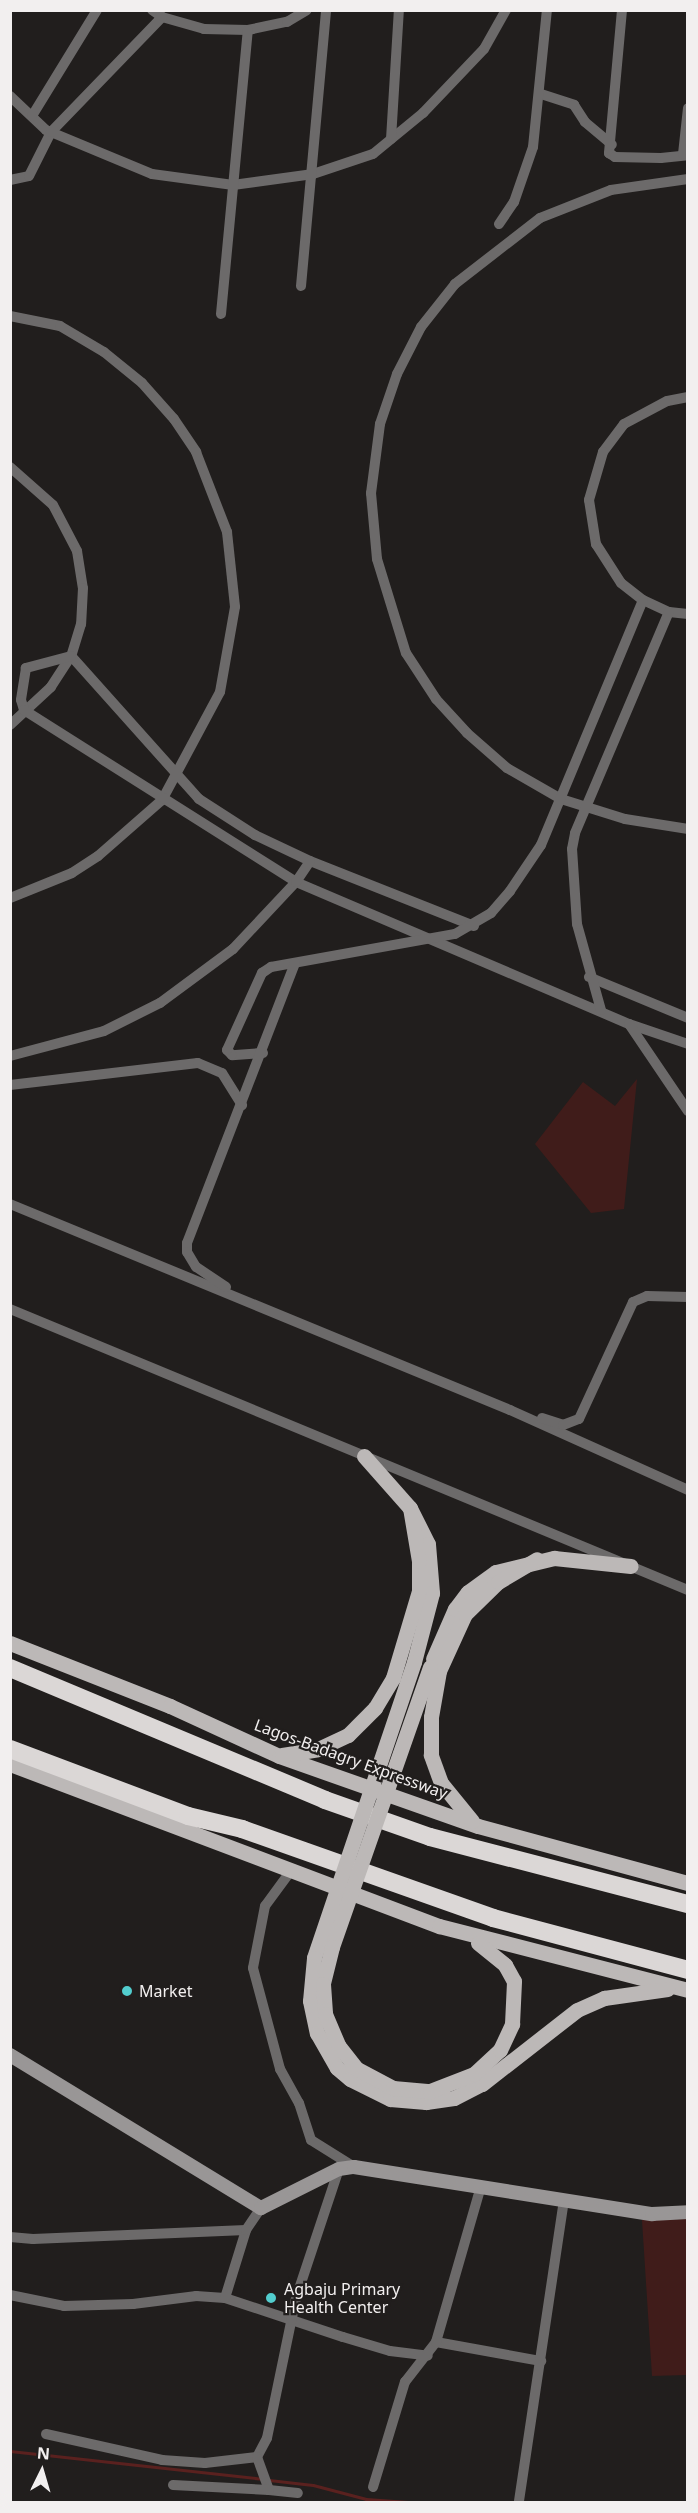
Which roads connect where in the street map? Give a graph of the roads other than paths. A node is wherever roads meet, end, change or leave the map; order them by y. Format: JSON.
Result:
{"nodes":[{"id":1,"x":97,"y":10,"type":"edge"},
{"id":2,"x":152,"y":10,"type":"edge"},
{"id":3,"x":307,"y":10,"type":"edge"},
{"id":4,"x":326,"y":10,"type":"edge"},
{"id":5,"x":399,"y":10,"type":"edge"},
{"id":6,"x":506,"y":10,"type":"edge"},
{"id":7,"x":547,"y":10,"type":"edge"},
{"id":8,"x":622,"y":10,"type":"edge"},
{"id":9,"x":162,"y":17,"type":"junction"},
{"id":10,"x":248,"y":30,"type":"junction"},
{"id":11,"x":541,"y":94,"type":"junction"},
{"id":12,"x":10,"y":96,"type":"edge"},
{"id":13,"x":687,"y":108,"type":"edge"},
{"id":14,"x":32,"y":116,"type":"junction"},
{"id":15,"x":51,"y":132,"type":"junction"},
{"id":16,"x":391,"y":139,"type":"junction"},
{"id":17,"x":612,"y":145,"type":"junction"},
{"id":18,"x":685,"y":154,"type":"edge"},
{"id":19,"x":313,"y":174,"type":"junction"},
{"id":20,"x":687,"y":179,"type":"edge"},
{"id":21,"x":10,"y":180,"type":"edge"},
{"id":22,"x":233,"y":185,"type":"junction"},
{"id":23,"x":499,"y":224,"type":"dead end"},
{"id":24,"x":301,"y":286,"type":"dead end"},
{"id":25,"x":221,"y":314,"type":"dead end"},
{"id":26,"x":10,"y":316,"type":"edge"},
{"id":27,"x":687,"y":397,"type":"edge"},
{"id":28,"x":10,"y":466,"type":"edge"},
{"id":29,"x":643,"y":600,"type":"junction"},
{"id":30,"x":669,"y":612,"type":"junction"},
{"id":31,"x":687,"y":614,"type":"edge"},
{"id":32,"x":71,"y":656,"type":"junction"},
{"id":33,"x":28,"y":712,"type":"junction"},
{"id":34,"x":10,"y":725,"type":"edge"},
{"id":35,"x":179,"y":774,"type":"junction"},
{"id":36,"x":561,"y":799,"type":"junction"},
{"id":37,"x":162,"y":800,"type":"junction"},
{"id":38,"x":585,"y":809,"type":"junction"},
{"id":39,"x":687,"y":829,"type":"edge"},
{"id":40,"x":310,"y":861,"type":"junction"},
{"id":41,"x":296,"y":882,"type":"junction"},
{"id":42,"x":10,"y":897,"type":"edge"},
{"id":43,"x":474,"y":926,"type":"junction"},
{"id":44,"x":428,"y":939,"type":"junction"},
{"id":45,"x":295,"y":963,"type":"junction"},
{"id":46,"x":589,"y":977,"type":"junction"},
{"id":47,"x":601,"y":1010,"type":"junction"},
{"id":48,"x":687,"y":1018,"type":"edge"},
{"id":49,"x":629,"y":1024,"type":"junction"},
{"id":50,"x":687,"y":1044,"type":"edge"},
{"id":51,"x":263,"y":1053,"type":"junction"},
{"id":52,"x":10,"y":1056,"type":"edge"},
{"id":53,"x":10,"y":1085,"type":"edge"},
{"id":54,"x":242,"y":1105,"type":"junction"},
{"id":55,"x":687,"y":1111,"type":"edge"},
{"id":56,"x":10,"y":1204,"type":"edge"},
{"id":57,"x":687,"y":1297,"type":"edge"},
{"id":58,"x":243,"y":1300,"type":"junction"},
{"id":59,"x":10,"y":1309,"type":"edge"},
{"id":60,"x":510,"y":1410,"type":"junction"},
{"id":61,"x":364,"y":1456,"type":"junction"},
{"id":62,"x":687,"y":1490,"type":"edge"},
{"id":63,"x":410,"y":1508,"type":"junction"},
{"id":64,"x":537,"y":1559,"type":"junction"},
{"id":65,"x":631,"y":1566,"type":"junction"},
{"id":66,"x":687,"y":1590,"type":"edge"},
{"id":67,"x":10,"y":1643,"type":"edge"},
{"id":68,"x":10,"y":1668,"type":"edge"},
{"id":69,"x":10,"y":1749,"type":"edge"},
{"id":70,"x":279,"y":1756,"type":"junction"},
{"id":71,"x":10,"y":1764,"type":"edge"},
{"id":72,"x":478,"y":1826,"type":"junction"},
{"id":73,"x":290,"y":1872,"type":"junction"},
{"id":74,"x":687,"y":1883,"type":"edge"},
{"id":75,"x":687,"y":1904,"type":"edge"},
{"id":76,"x":468,"y":1936,"type":"junction"},
{"id":77,"x":687,"y":1970,"type":"edge"},
{"id":78,"x":682,"y":1989,"type":"edge"},
{"id":79,"x":10,"y":2055,"type":"edge"},
{"id":80,"x":354,"y":2167,"type":"junction"},
{"id":81,"x":339,"y":2169,"type":"junction"},
{"id":82,"x":481,"y":2186,"type":"junction"},
{"id":83,"x":564,"y":2201,"type":"junction"},
{"id":84,"x":261,"y":2208,"type":"junction"},
{"id":85,"x":687,"y":2212,"type":"edge"},
{"id":86,"x":246,"y":2230,"type":"junction"},
{"id":87,"x":10,"y":2237,"type":"edge"},
{"id":88,"x":10,"y":2295,"type":"edge"},
{"id":89,"x":225,"y":2298,"type":"junction"},
{"id":90,"x":293,"y":2322,"type":"junction"},
{"id":91,"x":436,"y":2342,"type":"junction"},
{"id":92,"x":428,"y":2356,"type":"junction"},
{"id":93,"x":541,"y":2361,"type":"junction"},
{"id":94,"x":46,"y":2434,"type":"dead end"},
{"id":95,"x":257,"y":2457,"type":"junction"},
{"id":96,"x":173,"y":2485,"type":"dead end"},
{"id":97,"x":268,"y":2487,"type":"junction"},
{"id":98,"x":373,"y":2487,"type":"dead end"},
{"id":99,"x":298,"y":2493,"type":"dead end"},
{"id":100,"x":519,"y":2501,"type":"dead end"}],
"edges":[{"from":1,"to":14,"type":"street"},
{"from":2,"to":9,"type":"street"},
{"from":3,"to":10,"type":"street"},
{"from":4,"to":19,"type":"street"},
{"from":5,"to":16,"type":"street"},
{"from":6,"to":16,"type":"street"},
{"from":7,"to":11,"type":"street"},
{"from":8,"to":17,"type":"street"},
{"from":9,"to":10,"type":"street"},
{"from":9,"to":15,"type":"street"},
{"from":10,"to":22,"type":"street"},
{"from":11,"to":17,"type":"street"},
{"from":11,"to":23,"type":"street"},
{"from":12,"to":14,"type":"street"},
{"from":13,"to":18,"type":"street"},
{"from":14,"to":15,"type":"street"},
{"from":15,"to":21,"type":"street"},
{"from":15,"to":22,"type":"street"},
{"from":16,"to":19,"type":"street"},
{"from":17,"to":18,"type":"street"},
{"from":19,"to":22,"type":"street"},
{"from":19,"to":24,"type":"street"},
{"from":20,"to":36,"type":"street"},
{"from":22,"to":25,"type":"street"},
{"from":26,"to":35,"type":"street"},
{"from":27,"to":29,"type":"street"},
{"from":28,"to":32,"type":"street"},
{"from":29,"to":30,"type":"street"},
{"from":29,"to":36,"type":"street"},
{"from":30,"to":31,"type":"street"},
{"from":30,"to":38,"type":"street"},
{"from":32,"to":33,"type":"street"},
{"from":32,"to":33,"type":"street"},
{"from":32,"to":35,"type":"street"},
{"from":33,"to":34,"type":"street"},
{"from":33,"to":37,"type":"street"},
{"from":35,"to":37,"type":"street"},
{"from":35,"to":40,"type":"street"},
{"from":36,"to":38,"type":"street"},
{"from":36,"to":43,"type":"street"},
{"from":37,"to":41,"type":"street"},
{"from":37,"to":42,"type":"street"},
{"from":38,"to":39,"type":"street"},
{"from":38,"to":46,"type":"street"},
{"from":40,"to":41,"type":"street"},
{"from":40,"to":43,"type":"street"},
{"from":41,"to":44,"type":"street"},
{"from":41,"to":52,"type":"street"},
{"from":43,"to":44,"type":"street"},
{"from":44,"to":45,"type":"street"},
{"from":44,"to":47,"type":"street"},
{"from":45,"to":51,"type":"street"},
{"from":45,"to":51,"type":"street"},
{"from":46,"to":47,"type":"street"},
{"from":46,"to":48,"type":"street"},
{"from":47,"to":49,"type":"street"},
{"from":49,"to":50,"type":"street"},
{"from":49,"to":55,"type":"street"},
{"from":51,"to":54,"type":"street"},
{"from":53,"to":54,"type":"street"},
{"from":54,"to":58,"type":"street"},
{"from":56,"to":58,"type":"street"},
{"from":57,"to":60,"type":"street"},
{"from":58,"to":60,"type":"street"},
{"from":59,"to":61,"type":"street"},
{"from":60,"to":62,"type":"street"},
{"from":61,"to":63,"type":"main road"},
{"from":61,"to":65,"type":"street"},
{"from":63,"to":70,"type":"main road"},
{"from":63,"to":78,"type":"main road","bridge":true},
{"from":64,"to":65,"type":"main road"},
{"from":64,"to":72,"type":"main road"},
{"from":64,"to":76,"type":"main road","bridge":true},
{"from":65,"to":66,"type":"street"},
{"from":67,"to":70,"type":"main road","name":"Lagos-Badagry Expressway"},
{"from":68,"to":75,"type":"highway"},
{"from":69,"to":77,"type":"highway"},
{"from":70,"to":72,"type":"main road","name":"Lagos-Badagry Expressway"},
{"from":71,"to":73,"type":"main road"},
{"from":72,"to":74,"type":"main road","name":"Lagos-Badagry Expressway"},
{"from":73,"to":76,"type":"main road"},
{"from":73,"to":80,"type":"street"},
{"from":76,"to":78,"type":"main road"},
{"from":79,"to":84,"type":"main road"},
{"from":80,"to":81,"type":"main road"},
{"from":80,"to":82,"type":"main road"},
{"from":81,"to":84,"type":"main road"},
{"from":81,"to":90,"type":"street"},
{"from":82,"to":83,"type":"main road"},
{"from":82,"to":91,"type":"street"},
{"from":83,"to":85,"type":"main road"},
{"from":83,"to":93,"type":"street"},
{"from":84,"to":86,"type":"street"},
{"from":86,"to":87,"type":"street"},
{"from":86,"to":89,"type":"street"},
{"from":88,"to":89,"type":"street"},
{"from":89,"to":90,"type":"street"},
{"from":90,"to":92,"type":"street"},
{"from":90,"to":95,"type":"street"},
{"from":91,"to":92,"type":"street"},
{"from":91,"to":93,"type":"street"},
{"from":92,"to":98,"type":"street"},
{"from":93,"to":100,"type":"street"},
{"from":94,"to":95,"type":"street"},
{"from":95,"to":97,"type":"street"},
{"from":96,"to":97,"type":"street"},
{"from":97,"to":99,"type":"street"}]}
